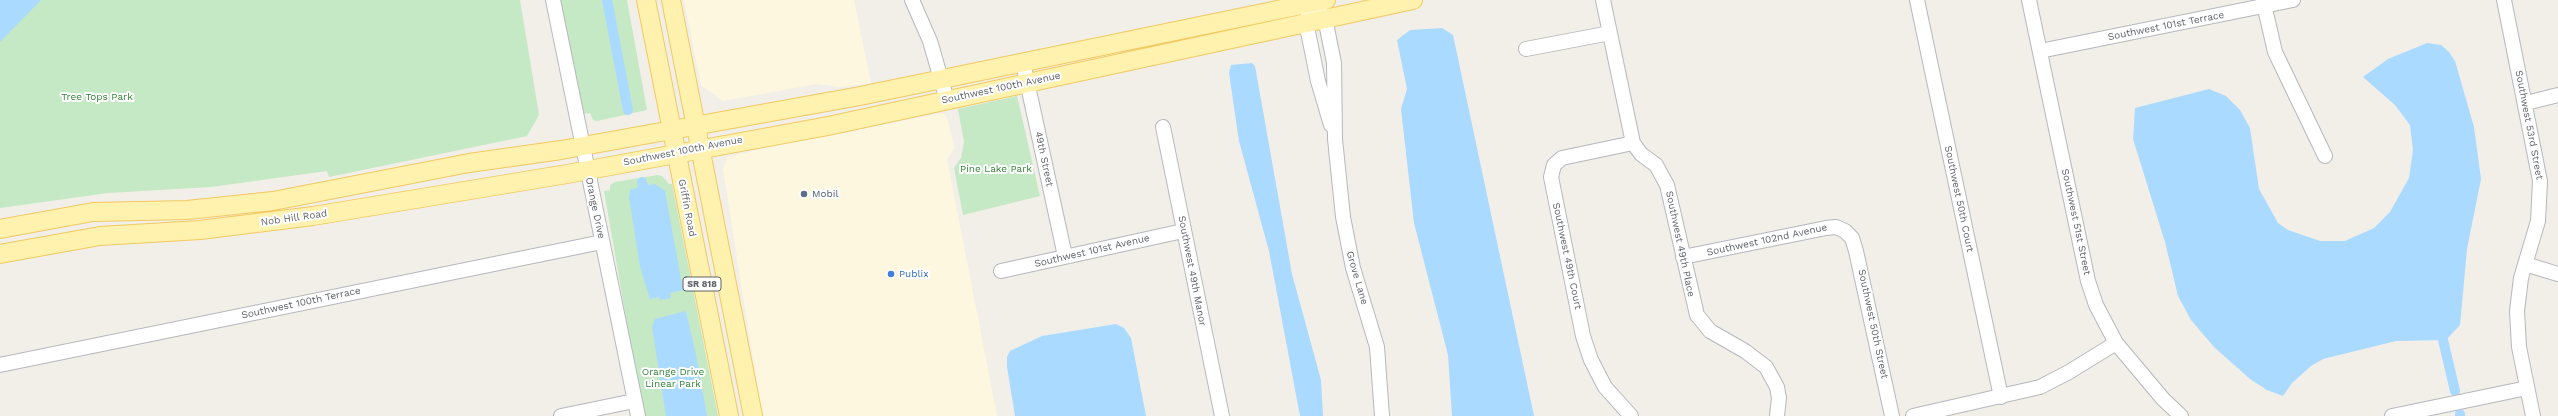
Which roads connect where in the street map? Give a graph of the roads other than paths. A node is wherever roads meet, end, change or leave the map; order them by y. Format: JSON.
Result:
{"nodes":[{"id":1,"x":553,"y":0,"type":"edge"},
{"id":2,"x":646,"y":0,"type":"edge"},
{"id":3,"x":671,"y":0,"type":"edge"},
{"id":4,"x":912,"y":0,"type":"edge"},
{"id":5,"x":1414,"y":0,"type":"edge"},
{"id":6,"x":1603,"y":0,"type":"edge"},
{"id":7,"x":1917,"y":0,"type":"edge"},
{"id":8,"x":2029,"y":0,"type":"edge"},
{"id":9,"x":2293,"y":0,"type":"edge"},
{"id":10,"x":2504,"y":0,"type":"edge"},
{"id":11,"x":1317,"y":1,"type":"edge"},
{"id":12,"x":2264,"y":3,"type":"edge"},
{"id":13,"x":1325,"y":18,"type":"junction"},
{"id":14,"x":1306,"y":22,"type":"junction"},
{"id":15,"x":1610,"y":33,"type":"junction"},
{"id":16,"x":1526,"y":49,"type":"dead end"},
{"id":17,"x":2040,"y":52,"type":"junction"},
{"id":18,"x":1024,"y":63,"type":"junction"},
{"id":19,"x":941,"y":80,"type":"junction"},
{"id":20,"x":1028,"y":82,"type":"junction"},
{"id":21,"x":2558,"y":96,"type":"edge"},
{"id":22,"x":947,"y":100,"type":"junction"},
{"id":23,"x":2526,"y":103,"type":"junction"},
{"id":24,"x":696,"y":125,"type":"junction"},
{"id":25,"x":1163,"y":127,"type":"dead end"},
{"id":26,"x":671,"y":129,"type":"junction"},
{"id":27,"x":1335,"y":139,"type":"junction"},
{"id":28,"x":1633,"y":143,"type":"junction"},
{"id":29,"x":582,"y":146,"type":"junction"},
{"id":30,"x":700,"y":148,"type":"junction"},
{"id":31,"x":676,"y":152,"type":"junction"},
{"id":32,"x":2325,"y":156,"type":"dead end"},
{"id":33,"x":587,"y":170,"type":"junction"},
{"id":34,"x":0,"y":229,"type":"edge"},
{"id":35,"x":1183,"y":230,"type":"junction"},
{"id":36,"x":1849,"y":234,"type":"joint"},
{"id":37,"x":602,"y":242,"type":"junction"},
{"id":38,"x":0,"y":254,"type":"edge"},
{"id":39,"x":1064,"y":256,"type":"junction"},
{"id":40,"x":1683,"y":257,"type":"junction"},
{"id":41,"x":2525,"y":264,"type":"junction"},
{"id":42,"x":1000,"y":271,"type":"dead end"},
{"id":43,"x":2558,"y":274,"type":"edge"},
{"id":44,"x":2116,"y":343,"type":"junction"},
{"id":45,"x":0,"y":364,"type":"edge"},
{"id":46,"x":2527,"y":388,"type":"junction"},
{"id":47,"x":2000,"y":398,"type":"junction"},
{"id":48,"x":634,"y":401,"type":"junction"},
{"id":49,"x":561,"y":416,"type":"edge"},
{"id":50,"x":638,"y":416,"type":"edge"},
{"id":51,"x":729,"y":416,"type":"edge"},
{"id":52,"x":753,"y":416,"type":"edge"},
{"id":53,"x":1222,"y":416,"type":"edge"},
{"id":54,"x":1382,"y":416,"type":"edge"},
{"id":55,"x":1631,"y":416,"type":"edge"},
{"id":56,"x":1777,"y":416,"type":"edge"},
{"id":57,"x":1892,"y":416,"type":"edge"},
{"id":58,"x":1913,"y":416,"type":"edge"},
{"id":59,"x":2181,"y":416,"type":"edge"},
{"id":60,"x":2392,"y":416,"type":"edge"},
{"id":61,"x":2533,"y":416,"type":"edge"}],
"edges":[{"from":1,"to":29,"type":"street","name":"Orange Drive"},
{"from":2,"to":26,"type":"main road","name":"Griffin Road","number":"SR 818"},
{"from":3,"to":24,"type":"main road","number":"SR 818"},
{"from":4,"to":19,"type":"street"},
{"from":5,"to":13,"type":"main road","name":"Southwest 100th Avenue"},
{"from":6,"to":15,"type":"street"},
{"from":7,"to":47,"type":"street","name":"Southwest 50th Court"},
{"from":8,"to":17,"type":"street","name":"Southwest 51st Street"},
{"from":9,"to":12,"type":"street","name":"Southwest 101st Terrace"},
{"from":10,"to":23,"type":"street","name":"Southwest 53rd Street"},
{"from":11,"to":13,"type":"street","name":"Grove Lane"},
{"from":11,"to":14,"type":"street","name":"Grove Lane"},
{"from":11,"to":18,"type":"main road","name":"Southwest 100th Avenue"},
{"from":12,"to":17,"type":"street","name":"Southwest 101st Terrace"},
{"from":12,"to":32,"type":"street"},
{"from":13,"to":14,"type":"main road","name":"Southwest 100th Avenue"},
{"from":13,"to":27,"type":"street","name":"Grove Lane"},
{"from":14,"to":20,"type":"main road","name":"Southwest 100th Avenue"},
{"from":14,"to":27,"type":"street","name":"Grove Lane"},
{"from":15,"to":16,"type":"street"},
{"from":15,"to":28,"type":"street"},
{"from":17,"to":44,"type":"street","name":"Southwest 51st Street"},
{"from":18,"to":19,"type":"main road","name":"Southwest 100th Avenue"},
{"from":18,"to":20,"type":"street","name":"49th Street"},
{"from":19,"to":22,"type":"street"},
{"from":19,"to":24,"type":"main road","name":"Southwest 100th Avenue"},
{"from":20,"to":22,"type":"main road","name":"Southwest 100th Avenue"},
{"from":20,"to":39,"type":"street","name":"49th Street"},
{"from":21,"to":23,"type":"street"},
{"from":22,"to":30,"type":"main road","name":"Southwest 100th Avenue"},
{"from":23,"to":41,"type":"street","name":"Southwest 53rd Street"},
{"from":24,"to":26,"type":"main road","name":"Southwest 100th Avenue"},
{"from":24,"to":30,"type":"main road","number":"SR 818"},
{"from":25,"to":35,"type":"street","name":"Southwest 49th Manor"},
{"from":26,"to":29,"type":"main road","name":"Southwest 100th Avenue"},
{"from":26,"to":31,"type":"main road","name":"Griffin Road","number":"SR 818"},
{"from":27,"to":54,"type":"street","name":"Grove Lane"},
{"from":28,"to":40,"type":"street","name":"Southwest 49th Place"},
{"from":28,"to":55,"type":"street","name":"Southwest 49th Court"},
{"from":29,"to":33,"type":"street","name":"Orange Drive"},
{"from":29,"to":34,"type":"main road","name":"Nob Hill Road"},
{"from":30,"to":31,"type":"main road","name":"Southwest 100th Avenue"},
{"from":30,"to":52,"type":"main road","number":"SR 818"},
{"from":31,"to":33,"type":"main road","name":"Southwest 100th Avenue"},
{"from":31,"to":51,"type":"main road","name":"Griffin Road","number":"SR 818"},
{"from":33,"to":37,"type":"street","name":"Orange Drive"},
{"from":33,"to":38,"type":"main road","name":"Nob Hill Road"},
{"from":35,"to":39,"type":"street","name":"Southwest 101st Avenue"},
{"from":35,"to":53,"type":"street","name":"Southwest 49th Manor"},
{"from":36,"to":40,"type":"street","name":"Southwest 102nd Avenue"},
{"from":36,"to":57,"type":"street","name":"Southwest 50th Street"},
{"from":37,"to":45,"type":"street","name":"Southwest 100th Terrace"},
{"from":37,"to":48,"type":"street","name":"Orange Drive"},
{"from":39,"to":42,"type":"street","name":"Southwest 101st Avenue"},
{"from":40,"to":56,"type":"street","name":"Southwest 49th Place"},
{"from":41,"to":43,"type":"street"},
{"from":41,"to":46,"type":"street","name":"Southwest 53rd Street"},
{"from":44,"to":47,"type":"street"},
{"from":44,"to":59,"type":"street","name":"Southwest 51st Street"},
{"from":46,"to":60,"type":"street"},
{"from":46,"to":61,"type":"street","name":"Southwest 53rd Street"},
{"from":47,"to":58,"type":"street"},
{"from":48,"to":49,"type":"street"},
{"from":48,"to":50,"type":"street","name":"Orange Drive"}]}
